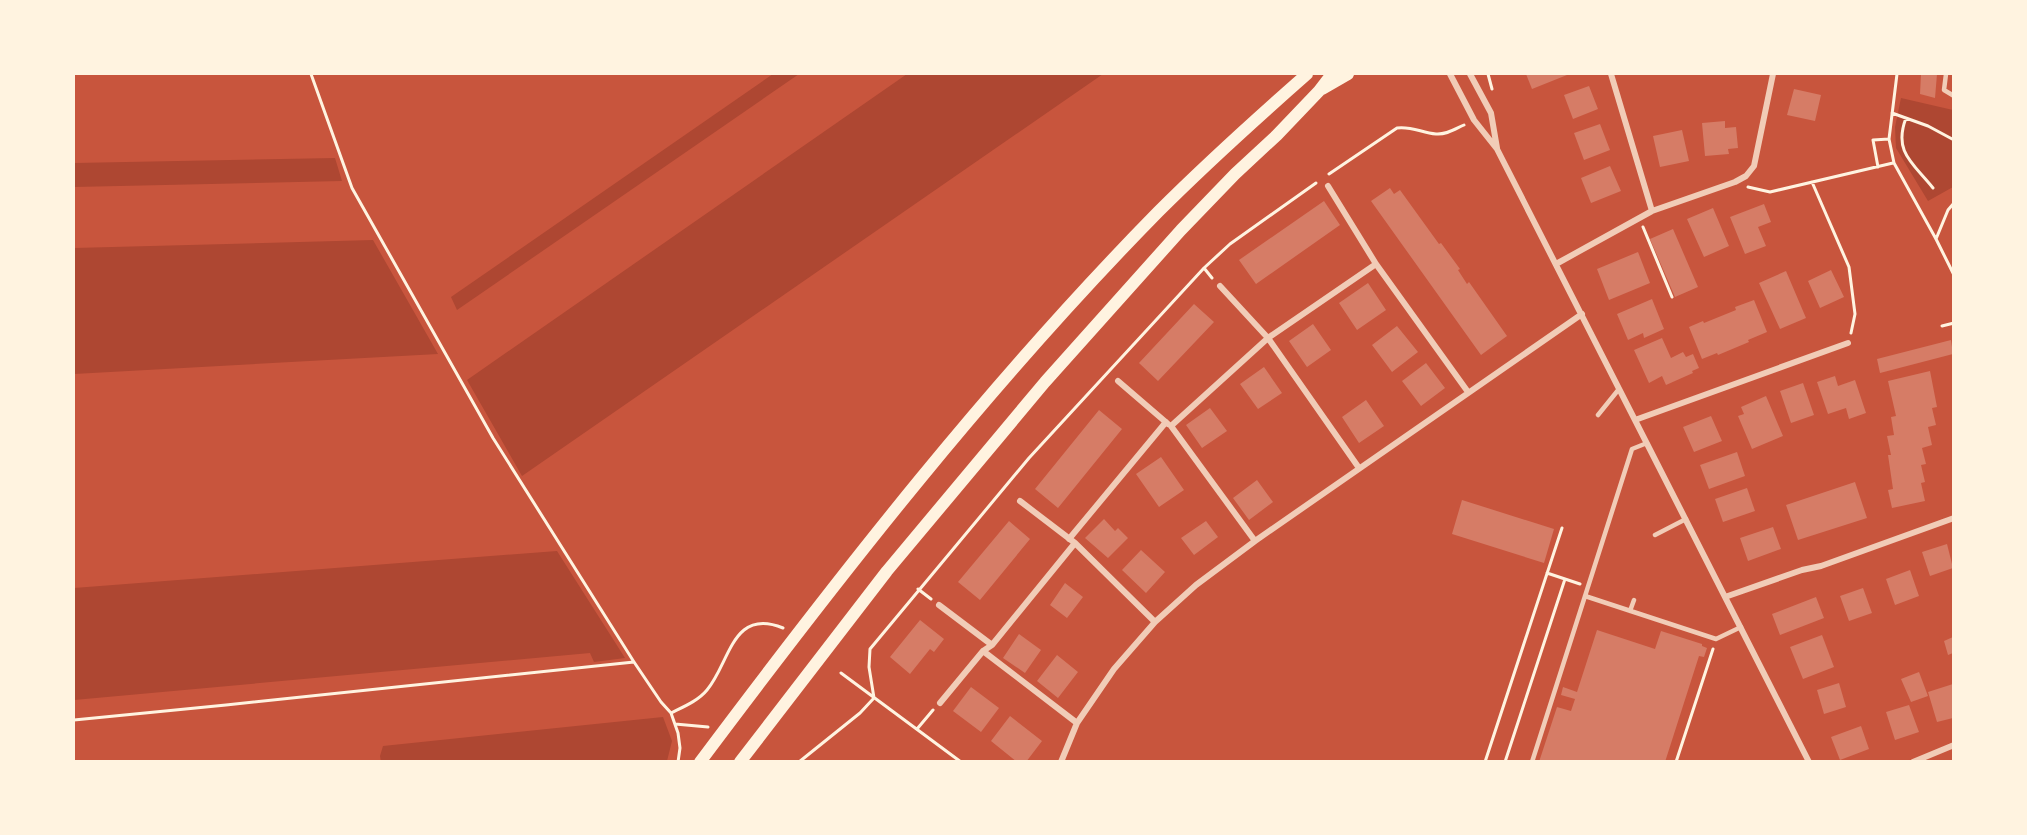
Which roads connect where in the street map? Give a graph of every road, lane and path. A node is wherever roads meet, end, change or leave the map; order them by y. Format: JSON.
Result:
{"nodes":[{"id":1,"x":311,"y":74,"type":"edge"},
{"id":2,"x":1307,"y":74,"type":"edge"},
{"id":3,"x":1332,"y":74,"type":"edge"},
{"id":4,"x":1348,"y":74,"type":"edge"},
{"id":5,"x":1450,"y":74,"type":"edge"},
{"id":6,"x":1470,"y":74,"type":"edge"},
{"id":7,"x":1611,"y":74,"type":"edge"},
{"id":8,"x":1773,"y":74,"type":"edge"},
{"id":9,"x":1897,"y":74,"type":"edge"},
{"id":10,"x":1946,"y":74,"type":"edge"},
{"id":11,"x":1319,"y":91,"type":"junction"},
{"id":12,"x":1953,"y":96,"type":"edge"},
{"id":13,"x":1892,"y":113,"type":"junction"},
{"id":14,"x":1906,"y":118,"type":"junction"},
{"id":15,"x":1474,"y":120,"type":"junction"},
{"id":16,"x":1889,"y":139,"type":"junction"},
{"id":17,"x":1953,"y":140,"type":"edge"},
{"id":18,"x":1497,"y":149,"type":"junction"},
{"id":19,"x":1894,"y":163,"type":"junction"},
{"id":20,"x":1878,"y":167,"type":"junction"},
{"id":21,"x":1735,"y":182,"type":"junction"},
{"id":22,"x":1812,"y":182,"type":"junction"},
{"id":23,"x":1328,"y":186,"type":"dead end"},
{"id":24,"x":1933,"y":188,"type":"dead end"},
{"id":25,"x":1953,"y":203,"type":"edge"},
{"id":26,"x":1652,"y":211,"type":"junction"},
{"id":27,"x":1639,"y":218,"type":"junction"},
{"id":28,"x":1936,"y":239,"type":"junction"},
{"id":29,"x":1376,"y":264,"type":"junction"},
{"id":30,"x":1556,"y":264,"type":"junction"},
{"id":31,"x":1953,"y":275,"type":"edge"},
{"id":32,"x":1220,"y":286,"type":"dead end"},
{"id":33,"x":1672,"y":297,"type":"dead end"},
{"id":34,"x":1581,"y":314,"type":"junction"},
{"id":35,"x":1953,"y":323,"type":"edge"},
{"id":36,"x":1942,"y":326,"type":"dead end"},
{"id":37,"x":1268,"y":338,"type":"junction"},
{"id":38,"x":1848,"y":343,"type":"joint"},
{"id":39,"x":1118,"y":381,"type":"dead end"},
{"id":40,"x":1619,"y":389,"type":"junction"},
{"id":41,"x":1468,"y":392,"type":"junction"},
{"id":42,"x":1598,"y":415,"type":"dead end"},
{"id":43,"x":1635,"y":420,"type":"junction"},
{"id":44,"x":1168,"y":424,"type":"junction"},
{"id":45,"x":1647,"y":442,"type":"junction"},
{"id":46,"x":1359,"y":468,"type":"junction"},
{"id":47,"x":1020,"y":501,"type":"dead end"},
{"id":48,"x":1953,"y":518,"type":"edge"},
{"id":49,"x":1686,"y":519,"type":"junction"},
{"id":50,"x":1562,"y":528,"type":"dead end"},
{"id":51,"x":1654,"y":535,"type":"dead end"},
{"id":52,"x":1072,"y":541,"type":"junction"},
{"id":53,"x":1255,"y":541,"type":"junction"},
{"id":54,"x":1547,"y":573,"type":"junction"},
{"id":55,"x":1565,"y":579,"type":"junction"},
{"id":56,"x":1579,"y":584,"type":"dead end"},
{"id":57,"x":918,"y":589,"type":"junction"},
{"id":58,"x":1585,"y":596,"type":"junction"},
{"id":59,"x":1725,"y":597,"type":"junction"},
{"id":60,"x":1634,"y":600,"type":"dead end"},
{"id":61,"x":939,"y":605,"type":"joint"},
{"id":62,"x":1630,"y":611,"type":"junction"},
{"id":63,"x":1155,"y":622,"type":"junction"},
{"id":64,"x":1741,"y":627,"type":"junction"},
{"id":65,"x":783,"y":628,"type":"dead end"},
{"id":66,"x":1716,"y":639,"type":"junction"},
{"id":67,"x":992,"y":645,"type":"junction"},
{"id":68,"x":983,"y":651,"type":"junction"},
{"id":69,"x":634,"y":662,"type":"junction"},
{"id":70,"x":842,"y":673,"type":"dead end"},
{"id":71,"x":874,"y":698,"type":"junction"},
{"id":72,"x":940,"y":703,"type":"joint"},
{"id":73,"x":671,"y":713,"type":"junction"},
{"id":74,"x":74,"y":720,"type":"edge"},
{"id":75,"x":1077,"y":723,"type":"junction"},
{"id":76,"x":675,"y":724,"type":"junction"},
{"id":77,"x":724,"y":729,"type":"junction"},
{"id":78,"x":917,"y":729,"type":"junction"},
{"id":79,"x":1953,"y":745,"type":"edge"},
{"id":80,"x":678,"y":762,"type":"edge"},
{"id":81,"x":700,"y":762,"type":"edge"},
{"id":82,"x":740,"y":762,"type":"edge"},
{"id":83,"x":799,"y":762,"type":"edge"},
{"id":84,"x":961,"y":762,"type":"edge"},
{"id":85,"x":1061,"y":762,"type":"edge"},
{"id":86,"x":1485,"y":762,"type":"edge"},
{"id":87,"x":1505,"y":762,"type":"edge"},
{"id":88,"x":1532,"y":762,"type":"edge"},
{"id":89,"x":1676,"y":762,"type":"edge"},
{"id":90,"x":1809,"y":762,"type":"edge"},
{"id":91,"x":1913,"y":762,"type":"edge"}],
"edges":[{"from":1,"to":69,"type":"path"},
{"from":2,"to":77,"type":"main road"},
{"from":3,"to":11,"type":"main road"},
{"from":4,"to":11,"type":"main road"},
{"from":5,"to":15,"type":"street"},
{"from":6,"to":18,"type":"street"},
{"from":7,"to":26,"type":"street"},
{"from":8,"to":21,"type":"street"},
{"from":9,"to":13,"type":"path"},
{"from":10,"to":12,"type":"lane"},
{"from":11,"to":82,"type":"main road"},
{"from":13,"to":14,"type":"path"},
{"from":13,"to":16,"type":"path"},
{"from":14,"to":17,"type":"path"},
{"from":14,"to":24,"type":"path"},
{"from":15,"to":18,"type":"street"},
{"from":15,"to":57,"type":"path"},
{"from":16,"to":19,"type":"path"},
{"from":16,"to":20,"type":"path"},
{"from":18,"to":30,"type":"street"},
{"from":19,"to":20,"type":"path"},
{"from":19,"to":28,"type":"path"},
{"from":20,"to":22,"type":"path"},
{"from":21,"to":22,"type":"path"},
{"from":21,"to":26,"type":"street"},
{"from":22,"to":38,"type":"path"},
{"from":23,"to":29,"type":"street"},
{"from":25,"to":28,"type":"path"},
{"from":26,"to":27,"type":"street"},
{"from":27,"to":30,"type":"street"},
{"from":27,"to":33,"type":"path"},
{"from":28,"to":31,"type":"path"},
{"from":29,"to":37,"type":"street"},
{"from":29,"to":41,"type":"street"},
{"from":30,"to":34,"type":"street"},
{"from":32,"to":37,"type":"street"},
{"from":34,"to":40,"type":"street"},
{"from":34,"to":41,"type":"street"},
{"from":35,"to":36,"type":"path"},
{"from":37,"to":44,"type":"street"},
{"from":37,"to":46,"type":"street"},
{"from":38,"to":43,"type":"street"},
{"from":39,"to":44,"type":"street"},
{"from":40,"to":42,"type":"lane"},
{"from":40,"to":43,"type":"street"},
{"from":41,"to":46,"type":"street"},
{"from":43,"to":45,"type":"street"},
{"from":44,"to":52,"type":"street"},
{"from":44,"to":53,"type":"street"},
{"from":45,"to":49,"type":"street"},
{"from":45,"to":58,"type":"lane"},
{"from":46,"to":53,"type":"street"},
{"from":47,"to":52,"type":"street"},
{"from":48,"to":59,"type":"street"},
{"from":49,"to":51,"type":"lane"},
{"from":49,"to":59,"type":"street"},
{"from":50,"to":54,"type":"path"},
{"from":52,"to":63,"type":"street"},
{"from":52,"to":67,"type":"street"},
{"from":53,"to":63,"type":"street"},
{"from":54,"to":55,"type":"path"},
{"from":54,"to":86,"type":"path"},
{"from":55,"to":56,"type":"path"},
{"from":55,"to":87,"type":"path"},
{"from":57,"to":61,"type":"path"},
{"from":57,"to":71,"type":"path"},
{"from":58,"to":62,"type":"lane"},
{"from":58,"to":88,"type":"lane"},
{"from":59,"to":64,"type":"street"},
{"from":60,"to":62,"type":"lane"},
{"from":61,"to":67,"type":"street"},
{"from":62,"to":66,"type":"lane"},
{"from":63,"to":75,"type":"street"},
{"from":64,"to":66,"type":"lane"},
{"from":64,"to":90,"type":"street"},
{"from":65,"to":73,"type":"path"},
{"from":66,"to":89,"type":"path"},
{"from":67,"to":68,"type":"street"},
{"from":68,"to":72,"type":"street"},
{"from":68,"to":75,"type":"street"},
{"from":69,"to":73,"type":"path"},
{"from":69,"to":74,"type":"path"},
{"from":70,"to":71,"type":"path"},
{"from":71,"to":78,"type":"path"},
{"from":71,"to":83,"type":"path"},
{"from":72,"to":78,"type":"path"},
{"from":73,"to":76,"type":"path"},
{"from":75,"to":85,"type":"street"},
{"from":76,"to":77,"type":"path"},
{"from":76,"to":80,"type":"path"},
{"from":77,"to":81,"type":"main road"},
{"from":78,"to":84,"type":"path"},
{"from":79,"to":91,"type":"street"}]}
